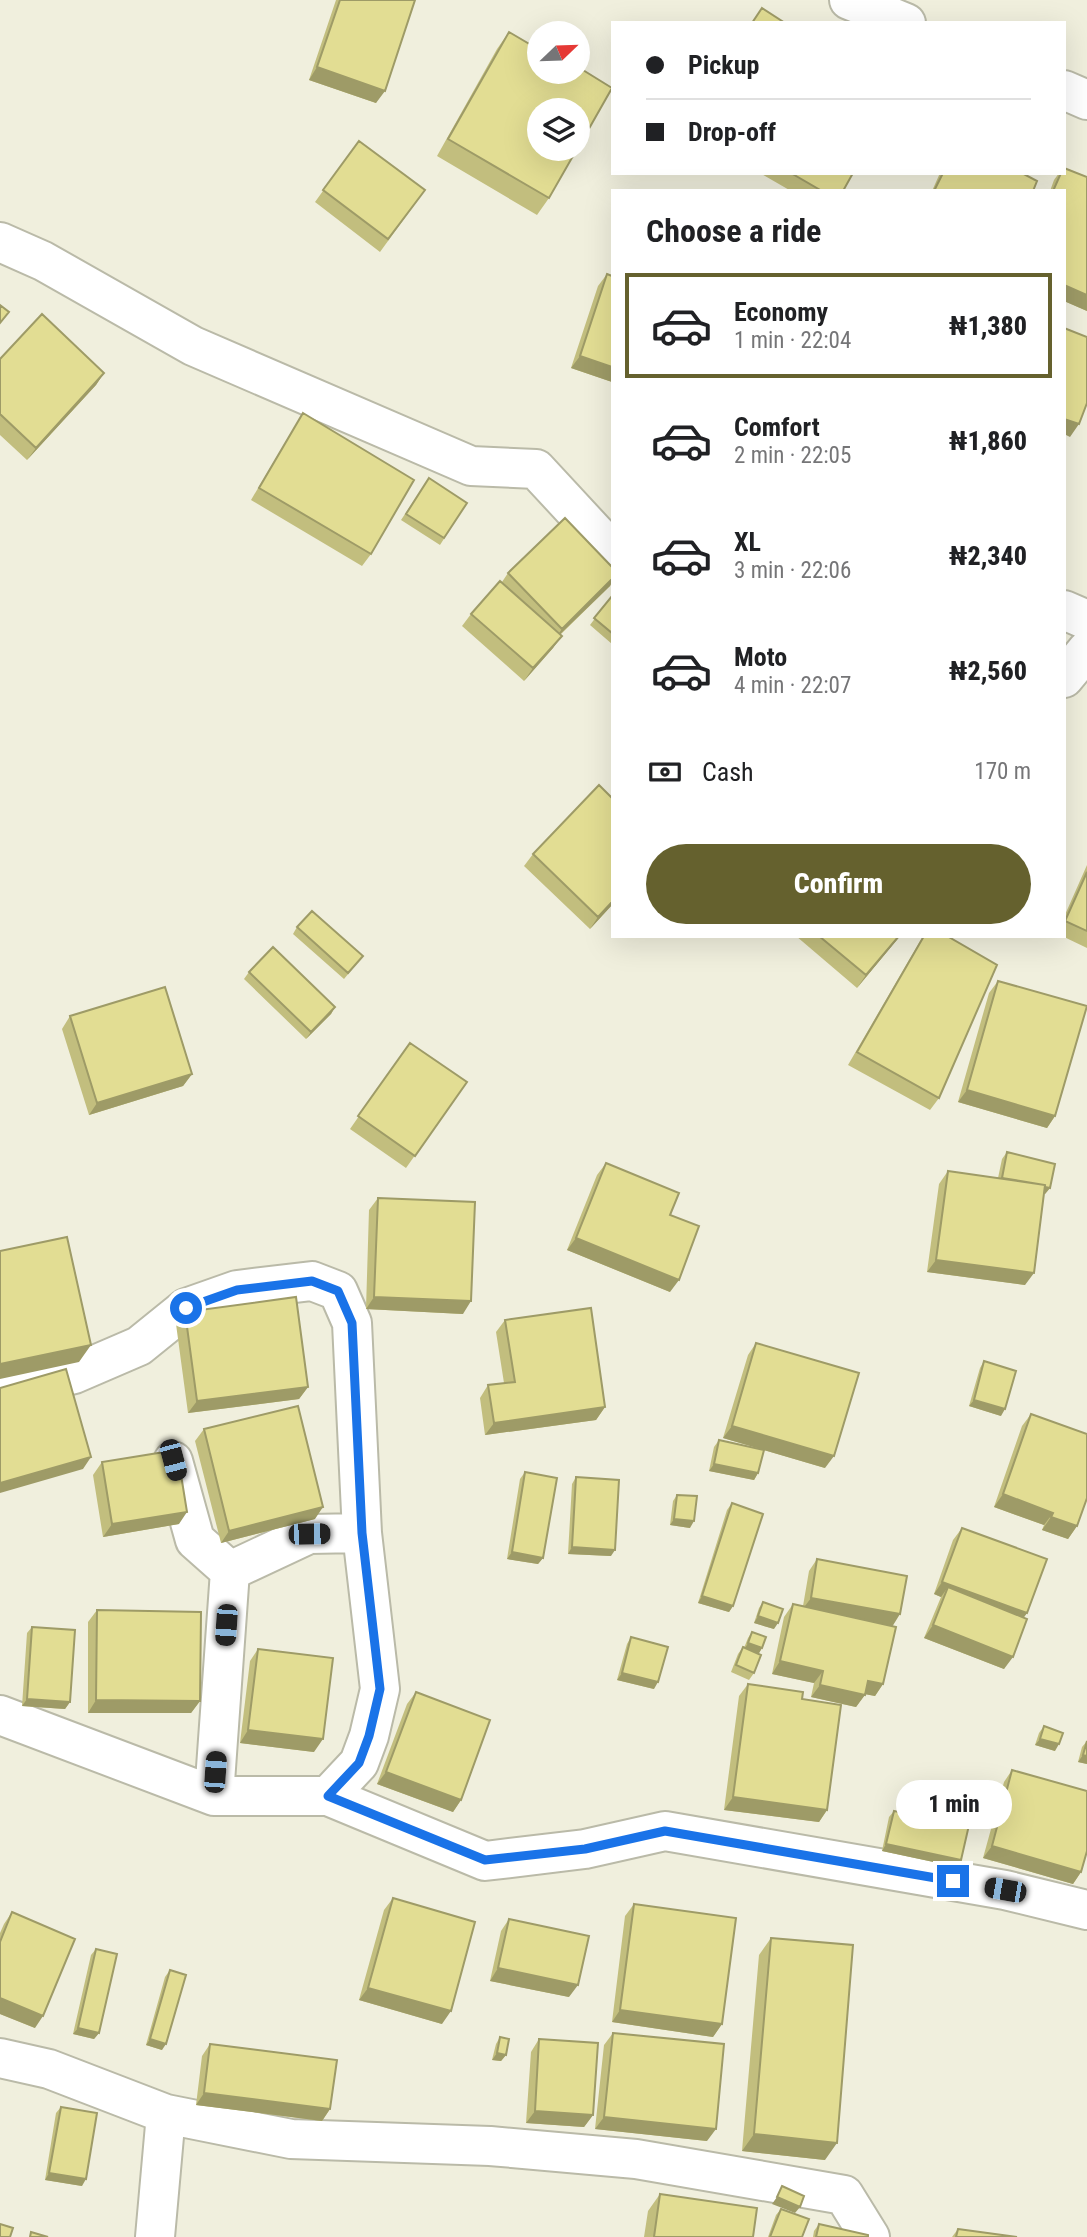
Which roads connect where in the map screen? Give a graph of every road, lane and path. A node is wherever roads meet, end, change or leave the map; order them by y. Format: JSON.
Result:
{"nodes":[{"id":1,"x":849,"y":0,"type":"edge"},
{"id":2,"x":901,"y":21,"type":"edge"},
{"id":3,"x":1066,"y":91,"type":"edge"},
{"id":4,"x":1087,"y":100,"type":"edge"},
{"id":5,"x":0,"y":242,"type":"edge"},
{"id":6,"x":611,"y":550,"type":"edge"},
{"id":7,"x":1066,"y":611,"type":"edge"},
{"id":8,"x":1087,"y":620,"type":"edge"},
{"id":9,"x":1087,"y":650,"type":"edge"},
{"id":10,"x":1066,"y":675,"type":"edge"},
{"id":11,"x":0,"y":1392,"type":"edge"},
{"id":12,"x":173,"y":1460,"type":"edge"},
{"id":13,"x":362,"y":1533,"type":"junction"},
{"id":14,"x":230,"y":1571,"type":"junction"},
{"id":15,"x":0,"y":1715,"type":"edge"},
{"id":16,"x":214,"y":1796,"type":"junction"},
{"id":17,"x":328,"y":1796,"type":"junction"},
{"id":18,"x":1087,"y":1910,"type":"edge"},
{"id":19,"x":0,"y":2058,"type":"edge"},
{"id":20,"x":166,"y":2114,"type":"junction"},
{"id":21,"x":155,"y":2237,"type":"edge"},
{"id":22,"x":870,"y":2237,"type":"edge"}],
"edges":[{"from":1,"to":2,"type":"street"},
{"from":3,"to":4,"type":"street"},
{"from":5,"to":6,"type":"street"},
{"from":7,"to":8,"type":"street"},
{"from":9,"to":10,"type":"street"},
{"from":11,"to":13,"type":"street"},
{"from":12,"to":14,"type":"street"},
{"from":13,"to":14,"type":"street"},
{"from":13,"to":17,"type":"street"},
{"from":14,"to":16,"type":"street"},
{"from":15,"to":16,"type":"street"},
{"from":16,"to":17,"type":"street"},
{"from":17,"to":18,"type":"street"},
{"from":19,"to":20,"type":"street"},
{"from":20,"to":21,"type":"street"},
{"from":20,"to":22,"type":"street"}]}
